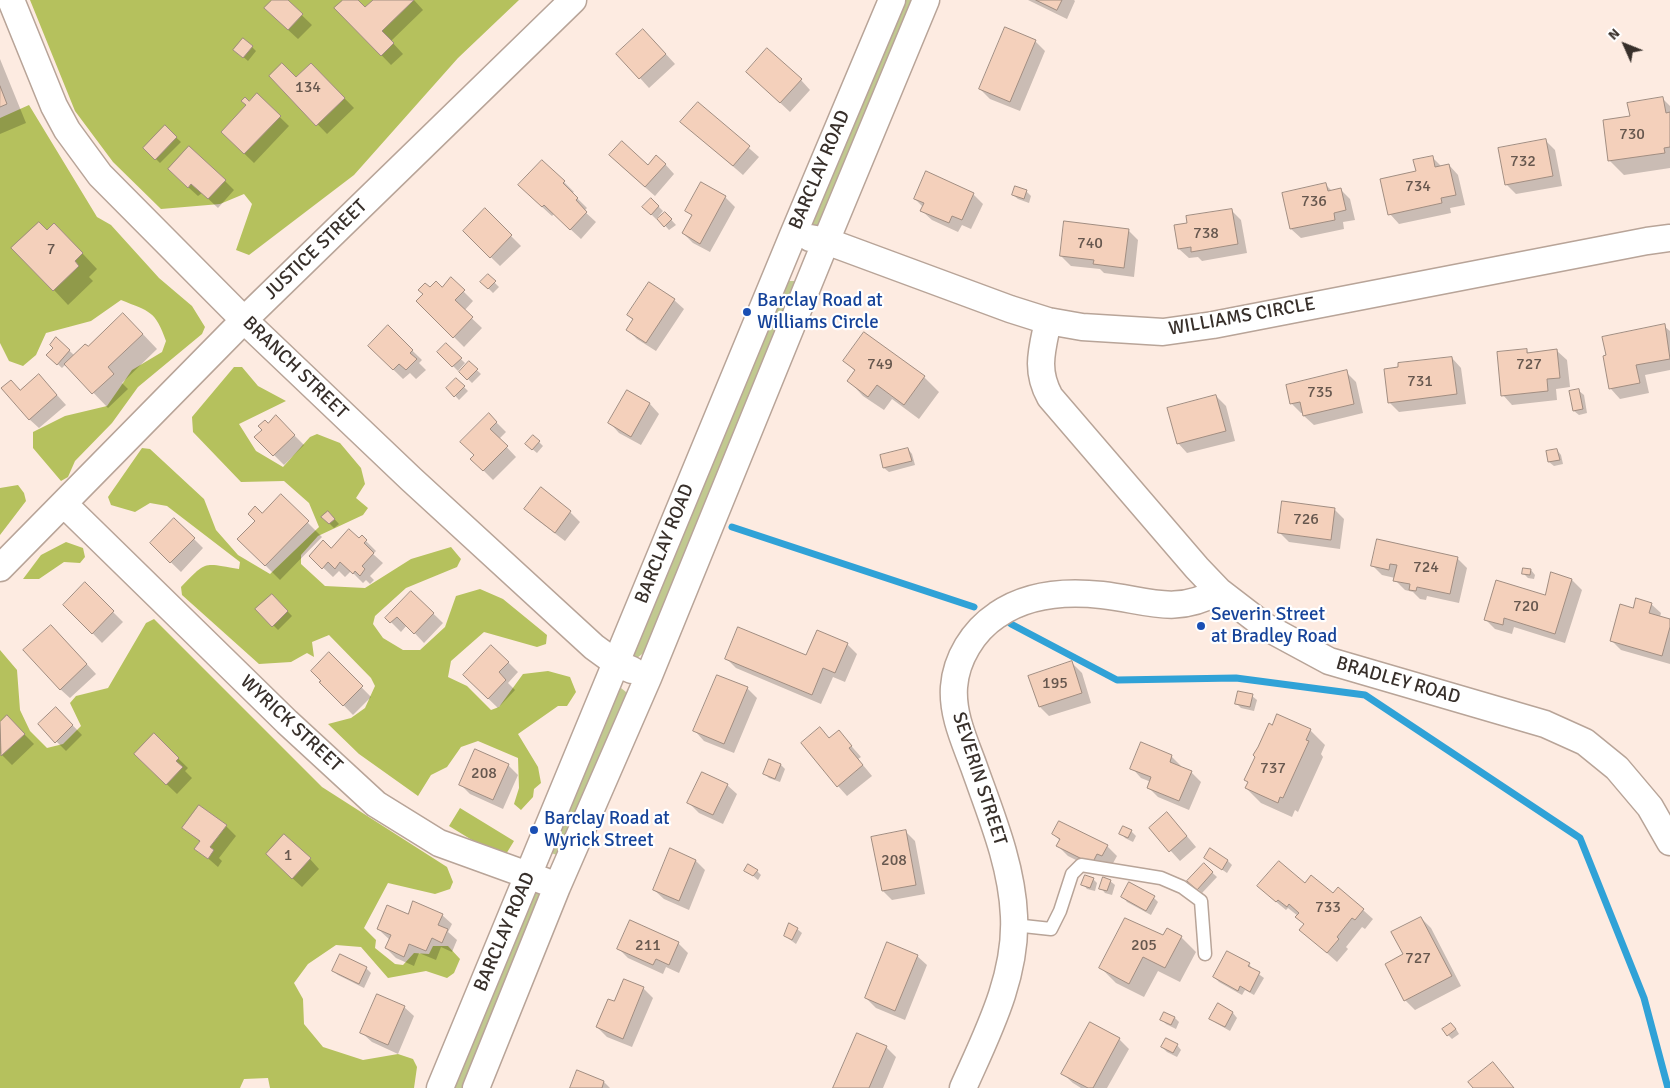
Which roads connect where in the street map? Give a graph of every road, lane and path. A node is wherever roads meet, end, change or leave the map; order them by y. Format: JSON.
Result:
{"nodes":[{"id":1,"x":11,"y":0,"type":"edge"},
{"id":2,"x":572,"y":0,"type":"edge"},
{"id":3,"x":892,"y":0,"type":"edge"},
{"id":4,"x":926,"y":0,"type":"edge"},
{"id":5,"x":793,"y":235,"type":"junction"},
{"id":6,"x":1670,"y":238,"type":"edge"},
{"id":7,"x":826,"y":241,"type":"junction"},
{"id":8,"x":244,"y":320,"type":"junction"},
{"id":9,"x":1048,"y":321,"type":"junction"},
{"id":10,"x":64,"y":504,"type":"junction"},
{"id":11,"x":0,"y":568,"type":"edge"},
{"id":12,"x":1219,"y":590,"type":"junction"},
{"id":13,"x":616,"y":663,"type":"junction"},
{"id":14,"x":648,"y":678,"type":"junction"},
{"id":15,"x":1670,"y":842,"type":"edge"},
{"id":16,"x":528,"y":876,"type":"junction"},
{"id":17,"x":557,"y":886,"type":"junction"},
{"id":18,"x":1014,"y":925,"type":"junction"},
{"id":19,"x":1205,"y":954,"type":"dead end"},
{"id":20,"x":440,"y":1088,"type":"edge"},
{"id":21,"x":476,"y":1088,"type":"edge"},
{"id":22,"x":963,"y":1088,"type":"edge"}],
"edges":[{"from":1,"to":8,"type":"street","name":"BRANCH STREET"},
{"from":2,"to":8,"type":"street","name":"JUSTICE STREET"},
{"from":3,"to":5,"type":"street","name":"BARCLAY ROAD"},
{"from":4,"to":7,"type":"street","name":"BARCLAY ROAD"},
{"from":5,"to":7,"type":"street","name":"WILLIAMS CIRCLE"},
{"from":5,"to":13,"type":"street","name":"BARCLAY ROAD"},
{"from":6,"to":9,"type":"street","name":"WILLIAMS CIRCLE"},
{"from":7,"to":9,"type":"street","name":"WILLIAMS CIRCLE"},
{"from":7,"to":14,"type":"street","name":"BARCLAY ROAD"},
{"from":8,"to":10,"type":"street","name":"JUSTICE STREET"},
{"from":8,"to":13,"type":"street","name":"BRANCH STREET"},
{"from":9,"to":12,"type":"street","name":"BRADLEY ROAD"},
{"from":10,"to":11,"type":"street","name":"JUSTICE STREET"},
{"from":10,"to":16,"type":"street","name":"WYRICK STREET"},
{"from":12,"to":15,"type":"street","name":"BRADLEY ROAD"},
{"from":12,"to":18,"type":"street","name":"SEVERIN STREET"},
{"from":13,"to":14,"type":"street","name":"BRANCH STREET"},
{"from":13,"to":16,"type":"street","name":"BARCLAY ROAD"},
{"from":14,"to":17,"type":"street","name":"BARCLAY ROAD"},
{"from":16,"to":17,"type":"street","name":"WYRICK STREET"},
{"from":16,"to":20,"type":"street","name":"BARCLAY ROAD"},
{"from":17,"to":21,"type":"street","name":"BARCLAY ROAD"},
{"from":18,"to":19,"type":"lane"},
{"from":18,"to":22,"type":"street","name":"SEVERIN STREET"}]}
